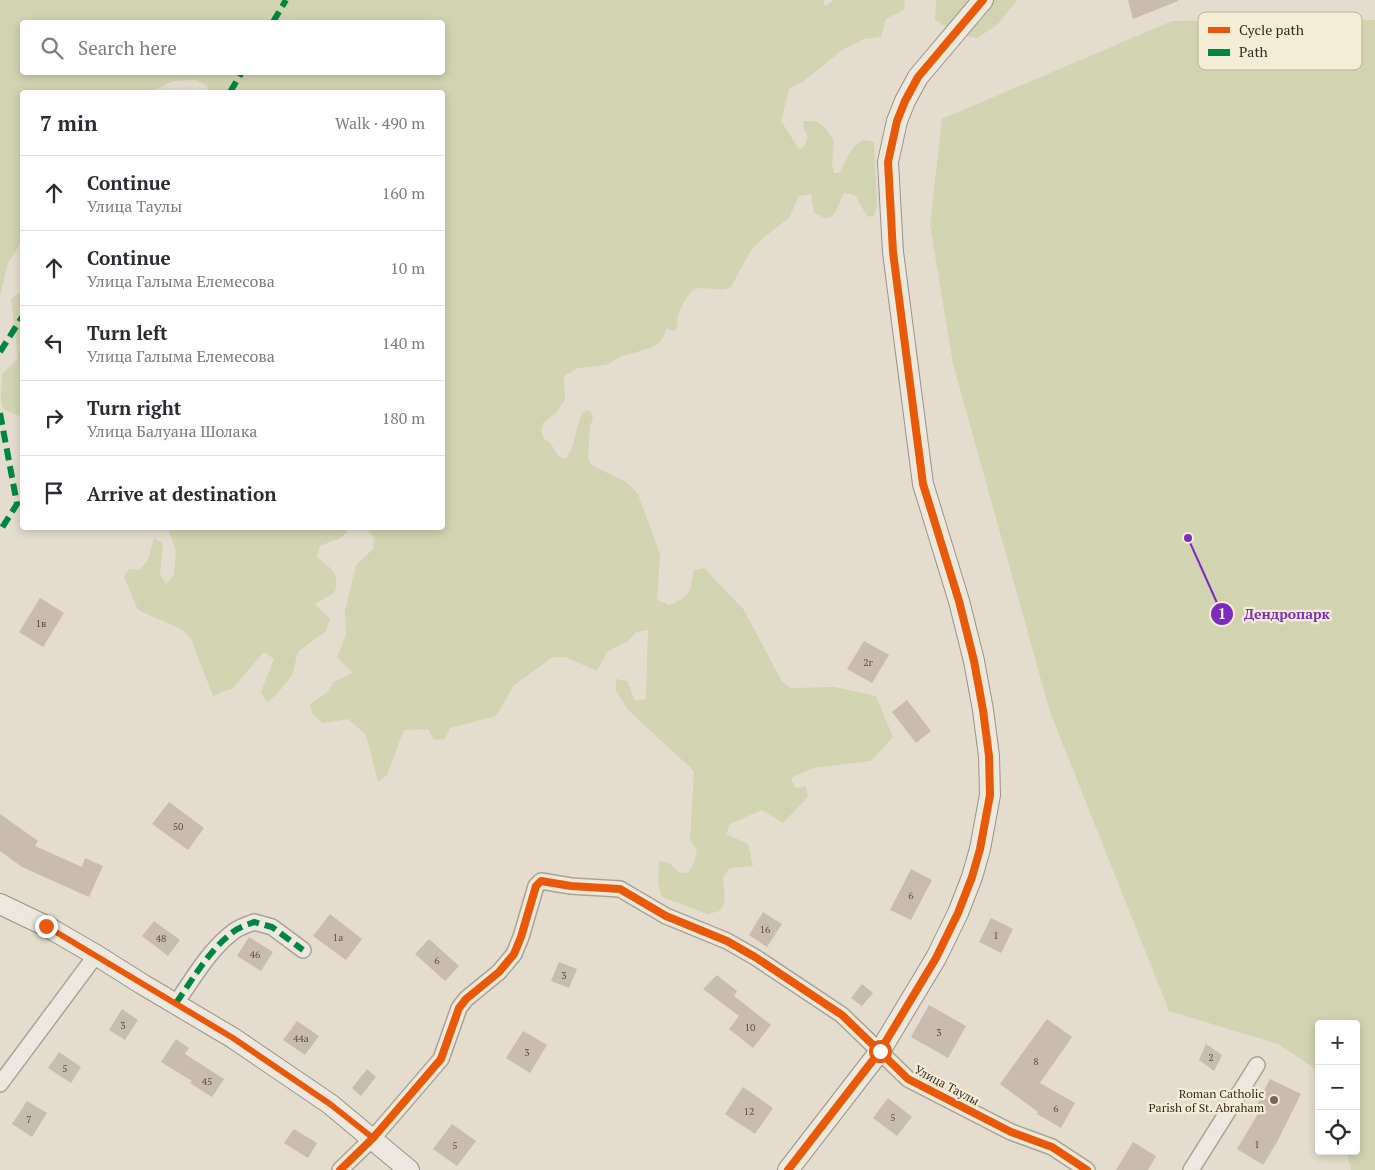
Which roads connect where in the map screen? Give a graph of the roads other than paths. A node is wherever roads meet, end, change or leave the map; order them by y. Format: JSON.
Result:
{"nodes":[{"id":1,"x":983,"y":0,"type":"edge"},
{"id":2,"x":0,"y":904,"type":"edge"},
{"id":3,"x":303,"y":950,"type":"dead end"},
{"id":4,"x":96,"y":954,"type":"junction"},
{"id":5,"x":176,"y":1004,"type":"junction"},
{"id":6,"x":880,"y":1051,"type":"junction"},
{"id":7,"x":1257,"y":1065,"type":"dead end"},
{"id":8,"x":0,"y":1084,"type":"edge"},
{"id":9,"x":373,"y":1138,"type":"junction"},
{"id":10,"x":340,"y":1170,"type":"edge"},
{"id":11,"x":410,"y":1170,"type":"edge"},
{"id":12,"x":788,"y":1170,"type":"edge"},
{"id":13,"x":1087,"y":1170,"type":"edge"},
{"id":14,"x":1191,"y":1170,"type":"edge"}],
"edges":[{"from":1,"to":6,"type":"street"},
{"from":2,"to":4,"type":"street"},
{"from":3,"to":5,"type":"street"},
{"from":4,"to":5,"type":"street"},
{"from":4,"to":8,"type":"street"},
{"from":5,"to":9,"type":"street"},
{"from":6,"to":9,"type":"street","name":"Улица Таулы"},
{"from":6,"to":12,"type":"street"},
{"from":6,"to":13,"type":"street","name":"Улица Таулы"},
{"from":7,"to":14,"type":"street"},
{"from":9,"to":10,"type":"street"},
{"from":9,"to":11,"type":"street"}]}
